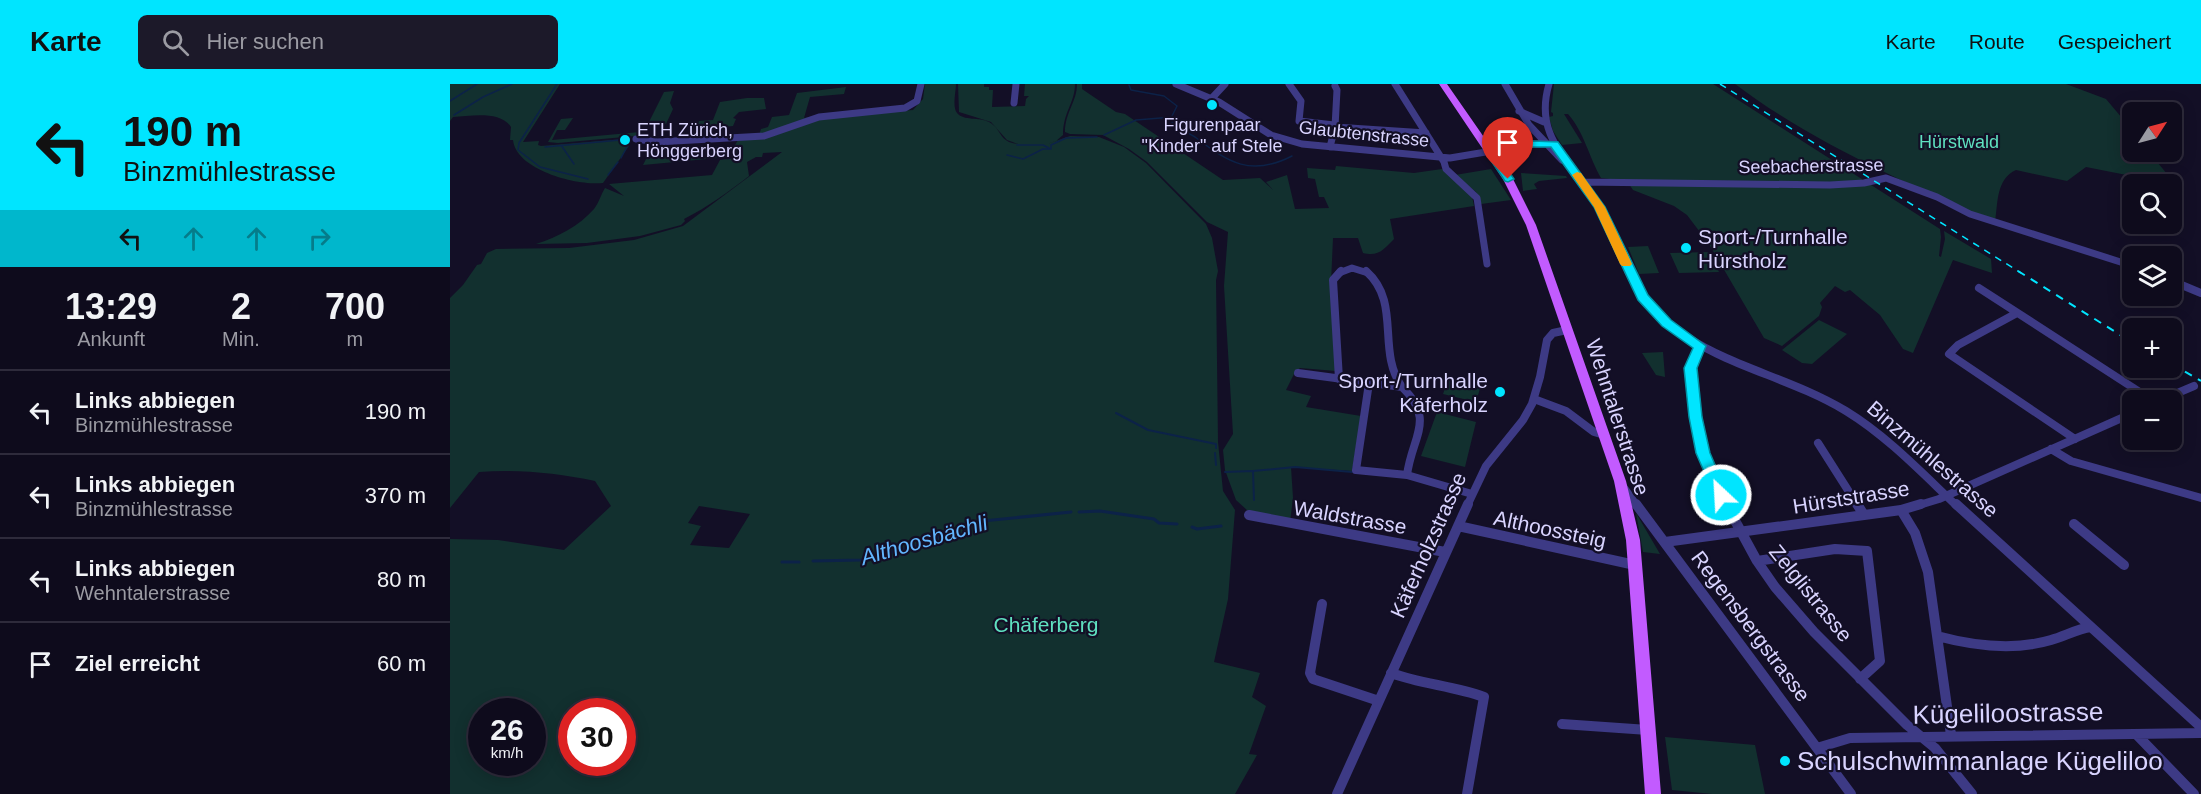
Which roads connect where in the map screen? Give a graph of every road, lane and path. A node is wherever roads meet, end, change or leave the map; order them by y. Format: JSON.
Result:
{"nodes":[{"id":1,"x":921,"y":84,"type":"edge"},
{"id":2,"x":1016,"y":84,"type":"edge"},
{"id":3,"x":1176,"y":84,"type":"edge"},
{"id":4,"x":1225,"y":84,"type":"edge"},
{"id":5,"x":1289,"y":84,"type":"edge"},
{"id":6,"x":1395,"y":84,"type":"edge"},
{"id":7,"x":1443,"y":84,"type":"edge"},
{"id":8,"x":1505,"y":84,"type":"edge"},
{"id":9,"x":1549,"y":84,"type":"edge"},
{"id":10,"x":1335,"y":86,"type":"dead end"},
{"id":11,"x":1212,"y":98,"type":"junction"},
{"id":12,"x":1014,"y":103,"type":"dead end"},
{"id":13,"x":1543,"y":109,"type":"junction"},
{"id":14,"x":1519,"y":111,"type":"junction"},
{"id":15,"x":1533,"y":117,"type":"junction"},
{"id":16,"x":1545,"y":125,"type":"junction"},
{"id":17,"x":1335,"y":126,"type":"junction"},
{"id":18,"x":1532,"y":129,"type":"junction"},
{"id":19,"x":1426,"y":134,"type":"junction"},
{"id":20,"x":636,"y":139,"type":"dead end"},
{"id":21,"x":1544,"y":143,"type":"junction"},
{"id":22,"x":1330,"y":147,"type":"junction"},
{"id":23,"x":1552,"y":147,"type":"junction"},
{"id":24,"x":1490,"y":152,"type":"junction"},
{"id":25,"x":1440,"y":157,"type":"junction"},
{"id":26,"x":1583,"y":183,"type":"junction"},
{"id":27,"x":2122,"y":262,"type":"edge"},
{"id":28,"x":1487,"y":264,"type":"dead end"},
{"id":29,"x":2182,"y":285,"type":"edge"},
{"id":30,"x":1979,"y":288,"type":"dead end"},
{"id":31,"x":2201,"y":293,"type":"edge"},
{"id":32,"x":2017,"y":313,"type":"junction"},
{"id":33,"x":1567,"y":330,"type":"junction"},
{"id":34,"x":1700,"y":346,"type":"junction"},
{"id":35,"x":1298,"y":373,"type":"dead end"},
{"id":36,"x":1339,"y":379,"type":"junction"},
{"id":37,"x":1369,"y":383,"type":"junction"},
{"id":38,"x":2194,"y":386,"type":"dead end"},
{"id":39,"x":1402,"y":387,"type":"junction"},
{"id":40,"x":2136,"y":390,"type":"edge"},
{"id":41,"x":2182,"y":391,"type":"edge"},
{"id":42,"x":1534,"y":399,"type":"junction"},
{"id":43,"x":2122,"y":418,"type":"edge"},
{"id":44,"x":1604,"y":435,"type":"junction"},
{"id":45,"x":2075,"y":439,"type":"junction"},
{"id":46,"x":1818,"y":443,"type":"dead end"},
{"id":47,"x":2051,"y":449,"type":"junction"},
{"id":48,"x":1407,"y":475,"type":"junction"},
{"id":49,"x":1620,"y":481,"type":"junction"},
{"id":50,"x":1472,"y":494,"type":"junction"},
{"id":51,"x":1947,"y":495,"type":"junction"},
{"id":52,"x":2201,"y":498,"type":"edge"},
{"id":53,"x":1901,"y":510,"type":"junction"},
{"id":54,"x":1249,"y":515,"type":"dead end"},
{"id":55,"x":1864,"y":515,"type":"junction"},
{"id":56,"x":2074,"y":524,"type":"dead end"},
{"id":57,"x":1458,"y":526,"type":"junction"},
{"id":58,"x":1740,"y":531,"type":"junction"},
{"id":59,"x":1665,"y":542,"type":"junction"},
{"id":60,"x":1445,"y":552,"type":"junction"},
{"id":61,"x":1757,"y":561,"type":"junction"},
{"id":62,"x":1635,"y":565,"type":"junction"},
{"id":63,"x":2124,"y":565,"type":"dead end"},
{"id":64,"x":1322,"y":604,"type":"dead end"},
{"id":65,"x":2091,"y":627,"type":"junction"},
{"id":66,"x":1937,"y":636,"type":"junction"},
{"id":67,"x":1391,"y":673,"type":"junction"},
{"id":68,"x":1860,"y":679,"type":"junction"},
{"id":69,"x":1379,"y":701,"type":"junction"},
{"id":70,"x":1562,"y":724,"type":"dead end"},
{"id":71,"x":2201,"y":727,"type":"edge"},
{"id":72,"x":1648,"y":730,"type":"junction"},
{"id":73,"x":2201,"y":733,"type":"edge"},
{"id":74,"x":2136,"y":734,"type":"junction"},
{"id":75,"x":1950,"y":735,"type":"junction"},
{"id":76,"x":1921,"y":737,"type":"junction"},
{"id":77,"x":1817,"y":748,"type":"junction"},
{"id":78,"x":1337,"y":794,"type":"edge"},
{"id":79,"x":1467,"y":794,"type":"edge"},
{"id":80,"x":1653,"y":794,"type":"edge"},
{"id":81,"x":1851,"y":794,"type":"edge"},
{"id":82,"x":1972,"y":794,"type":"edge"},
{"id":83,"x":2194,"y":794,"type":"edge"}],
"edges":[{"from":1,"to":20,"type":"street"},
{"from":2,"to":12,"type":"street"},
{"from":3,"to":11,"type":"street","name":"Glaubtenstrasse"},
{"from":4,"to":11,"type":"street"},
{"from":5,"to":17,"type":"street"},
{"from":6,"to":19,"type":"street"},
{"from":7,"to":24,"type":"main road","name":"Wehntalerstrasse"},
{"from":8,"to":14,"type":"street","name":"Binzmühlestrasse"},
{"from":9,"to":13,"type":"street"},
{"from":10,"to":17,"type":"street"},
{"from":11,"to":22,"type":"street","name":"Glaubtenstrasse"},
{"from":13,"to":15,"type":"street"},
{"from":13,"to":16,"type":"street"},
{"from":14,"to":15,"type":"street"},
{"from":14,"to":18,"type":"street","name":"Binzmühlestrasse"},
{"from":15,"to":16,"type":"street"},
{"from":15,"to":18,"type":"street"},
{"from":16,"to":18,"type":"street"},
{"from":16,"to":23,"type":"street"},
{"from":17,"to":19,"type":"street"},
{"from":17,"to":22,"type":"street"},
{"from":18,"to":21,"type":"street","name":"Binzmühlestrasse"},
{"from":19,"to":25,"type":"street"},
{"from":21,"to":23,"type":"street","name":"Binzmühlestrasse"},
{"from":21,"to":24,"type":"street"},
{"from":22,"to":25,"type":"street","name":"Glaubtenstrasse"},
{"from":23,"to":24,"type":"street"},
{"from":23,"to":26,"type":"street","name":"Binzmühlestrasse"},
{"from":24,"to":25,"type":"street","name":"Glaubtenstrasse"},
{"from":24,"to":33,"type":"main road","name":"Wehntalerstrasse"},
{"from":25,"to":28,"type":"street"},
{"from":26,"to":27,"type":"street","name":"Seebacherstrasse"},
{"from":26,"to":34,"type":"street","name":"Binzmühlestrasse"},
{"from":29,"to":31,"type":"street"},
{"from":30,"to":32,"type":"street"},
{"from":32,"to":40,"type":"street"},
{"from":32,"to":45,"type":"street"},
{"from":33,"to":42,"type":"street","name":"Käferholzstrasse"},
{"from":33,"to":44,"type":"main road","name":"Wehntalerstrasse"},
{"from":34,"to":51,"type":"street","name":"Binzmühlestrasse"},
{"from":34,"to":58,"type":"street","name":"Zelglistrasse"},
{"from":35,"to":36,"type":"street"},
{"from":36,"to":37,"type":"street"},
{"from":36,"to":39,"type":"street"},
{"from":37,"to":39,"type":"street"},
{"from":37,"to":48,"type":"street"},
{"from":38,"to":41,"type":"street"},
{"from":39,"to":48,"type":"street"},
{"from":42,"to":44,"type":"street"},
{"from":42,"to":50,"type":"street","name":"Käferholzstrasse"},
{"from":43,"to":45,"type":"street","name":"Hürststrasse"},
{"from":44,"to":49,"type":"main road","name":"Wehntalerstrasse"},
{"from":45,"to":47,"type":"street","name":"Hürststrasse"},
{"from":46,"to":55,"type":"street"},
{"from":47,"to":51,"type":"street","name":"Hürststrasse"},
{"from":47,"to":52,"type":"street"},
{"from":48,"to":50,"type":"street"},
{"from":49,"to":59,"type":"street","name":"Regensbergstrasse"},
{"from":49,"to":62,"type":"main road","name":"Wehntalerstrasse"},
{"from":50,"to":57,"type":"street","name":"Käferholzstrasse"},
{"from":51,"to":53,"type":"street","name":"Hürststrasse"},
{"from":51,"to":65,"type":"street","name":"Binzmühlestrasse"},
{"from":53,"to":55,"type":"street","name":"Hürststrasse"},
{"from":53,"to":66,"type":"street"},
{"from":54,"to":60,"type":"street","name":"Waldstrasse"},
{"from":55,"to":58,"type":"street","name":"Hürststrasse"},
{"from":56,"to":63,"type":"street"},
{"from":57,"to":60,"type":"street","name":"Käferholzstrasse"},
{"from":57,"to":62,"type":"street","name":"Althoossteig"},
{"from":58,"to":59,"type":"street","name":"Hürststrasse"},
{"from":58,"to":61,"type":"street","name":"Zelglistrasse"},
{"from":59,"to":77,"type":"street","name":"Regensbergstrasse"},
{"from":60,"to":67,"type":"street","name":"Käferholzstrasse"},
{"from":61,"to":68,"type":"street","name":"Zelglistrasse"},
{"from":61,"to":68,"type":"street"},
{"from":62,"to":72,"type":"main road","name":"Wehntalerstrasse"},
{"from":64,"to":69,"type":"street"},
{"from":65,"to":66,"type":"street"},
{"from":65,"to":71,"type":"street","name":"Binzmühlestrasse"},
{"from":66,"to":75,"type":"street"},
{"from":67,"to":69,"type":"street","name":"Käferholzstrasse"},
{"from":67,"to":79,"type":"street"},
{"from":68,"to":76,"type":"street","name":"Zelglistrasse"},
{"from":69,"to":78,"type":"street","name":"Käferholzstrasse"},
{"from":70,"to":72,"type":"street"},
{"from":72,"to":80,"type":"main road","name":"Wehntalerstrasse"},
{"from":73,"to":74,"type":"street","name":"Kügeliloostrasse"},
{"from":74,"to":75,"type":"street","name":"Kügeliloostrasse"},
{"from":74,"to":83,"type":"street"},
{"from":75,"to":76,"type":"street","name":"Kügeliloostrasse"},
{"from":76,"to":77,"type":"street","name":"Kügeliloostrasse"},
{"from":76,"to":82,"type":"street","name":"Zelglistrasse"},
{"from":77,"to":81,"type":"street","name":"Regensbergstrasse"}]}
